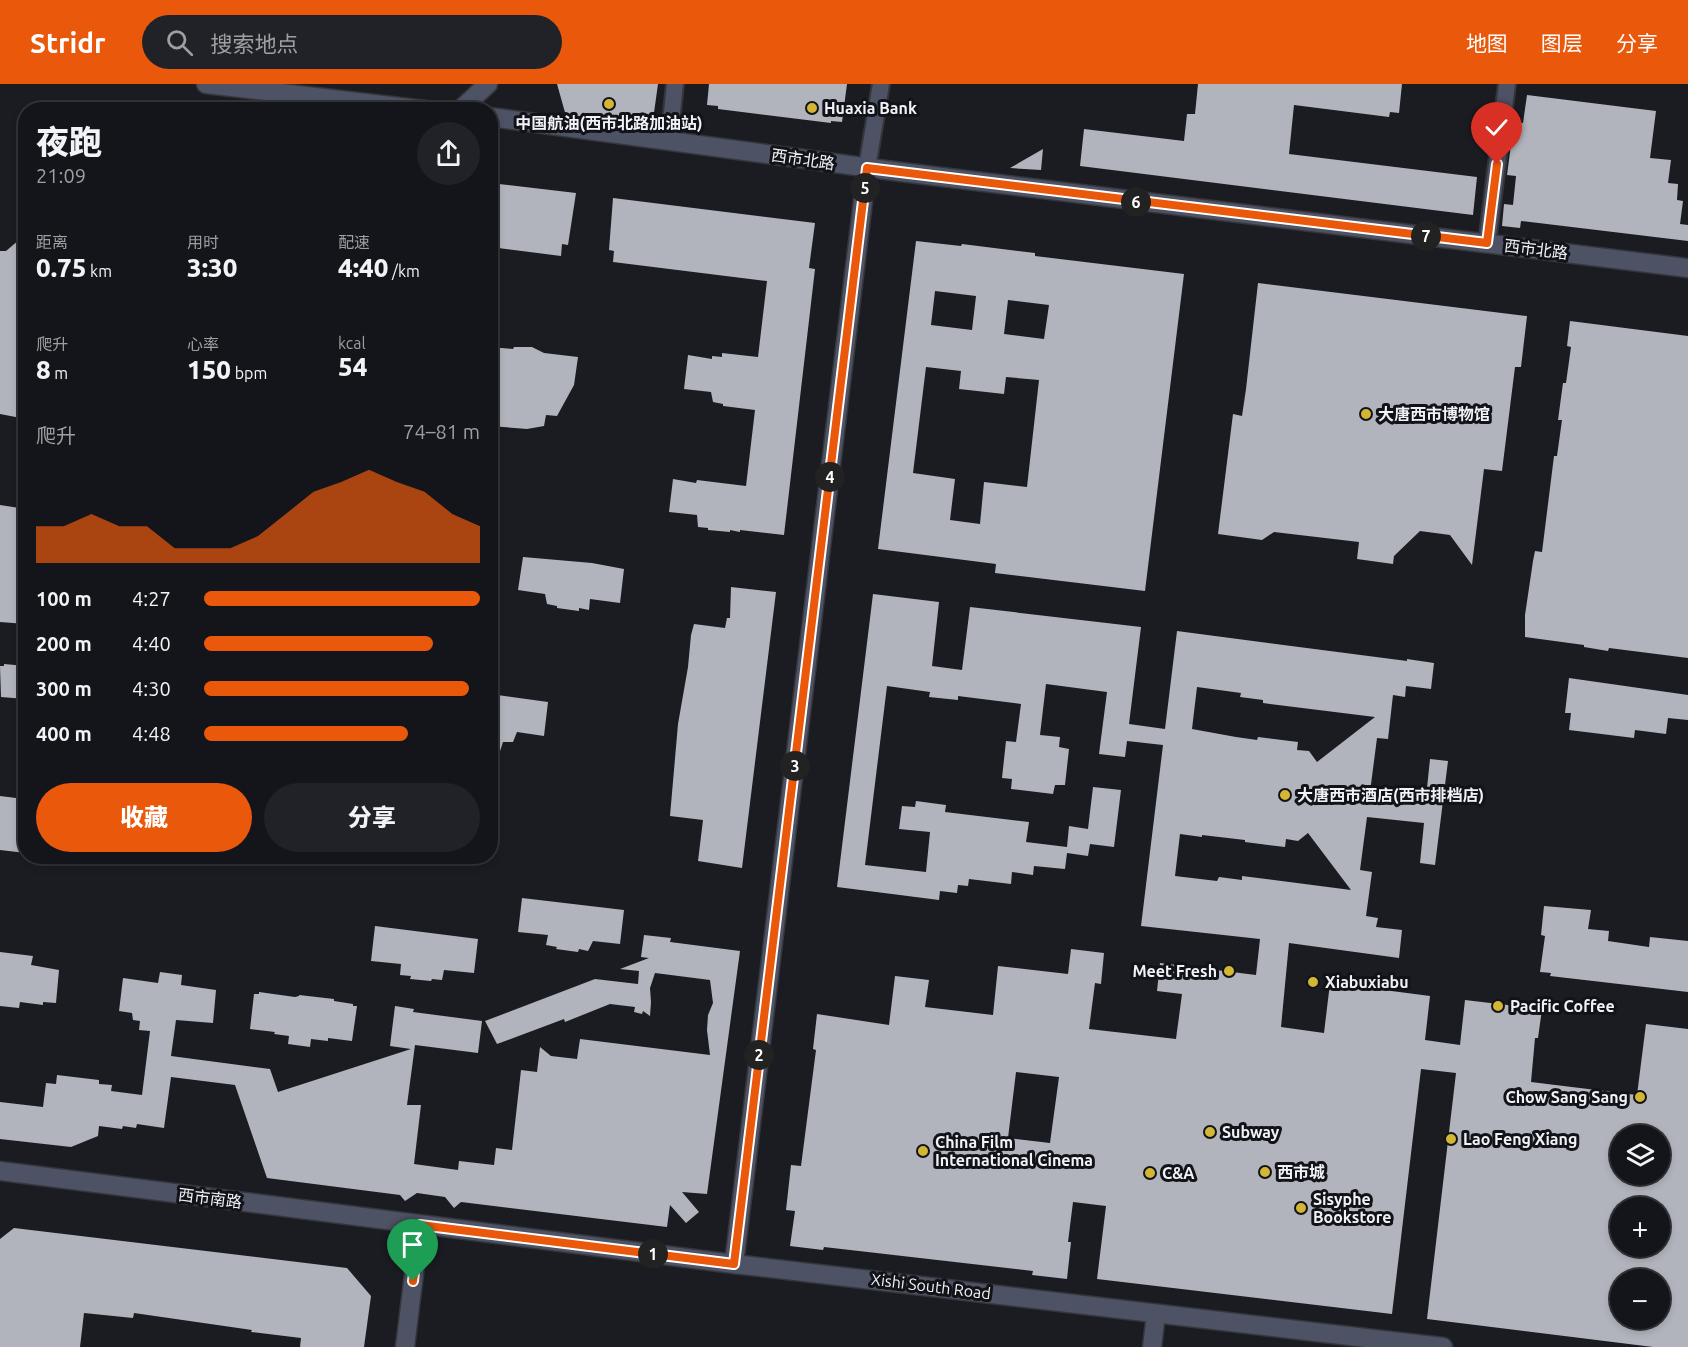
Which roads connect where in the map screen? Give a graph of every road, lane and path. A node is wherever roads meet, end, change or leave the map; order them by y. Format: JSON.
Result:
{"nodes":[{"id":1,"x":206,"y":84,"type":"edge"},
{"id":2,"x":488,"y":84,"type":"edge"},
{"id":3,"x":675,"y":84,"type":"edge"},
{"id":4,"x":881,"y":84,"type":"edge"},
{"id":5,"x":1507,"y":84,"type":"edge"},
{"id":6,"x":358,"y":102,"type":"edge"},
{"id":7,"x":469,"y":102,"type":"edge"},
{"id":8,"x":498,"y":118,"type":"edge"},
{"id":9,"x":669,"y":141,"type":"junction"},
{"id":10,"x":867,"y":168,"type":"junction"},
{"id":11,"x":1487,"y":243,"type":"junction"},
{"id":12,"x":1688,"y":268,"type":"edge"},
{"id":13,"x":0,"y":1171,"type":"edge"},
{"id":14,"x":420,"y":1225,"type":"junction"},
{"id":15,"x":734,"y":1264,"type":"junction"},
{"id":16,"x":1156,"y":1314,"type":"junction"},
{"id":17,"x":405,"y":1347,"type":"edge"},
{"id":18,"x":1152,"y":1347,"type":"edge"},
{"id":19,"x":1443,"y":1347,"type":"edge"}],
"edges":[{"from":1,"to":6,"type":"street"},
{"from":2,"to":7,"type":"street"},
{"from":3,"to":9,"type":"street"},
{"from":4,"to":10,"type":"street"},
{"from":5,"to":11,"type":"street"},
{"from":8,"to":9,"type":"street","name":"西市北路"},
{"from":9,"to":10,"type":"street","name":"西市北路"},
{"from":10,"to":11,"type":"street","name":"西市北路"},
{"from":10,"to":15,"type":"street"},
{"from":11,"to":12,"type":"street","name":"西市北路"},
{"from":13,"to":14,"type":"street","name":"西市南路"},
{"from":14,"to":15,"type":"street","name":"Xishi South Road"},
{"from":14,"to":17,"type":"street"},
{"from":15,"to":16,"type":"street","name":"Xishi South Road"},
{"from":16,"to":18,"type":"street"},
{"from":16,"to":19,"type":"street","name":"Xishi South Road"}]}
